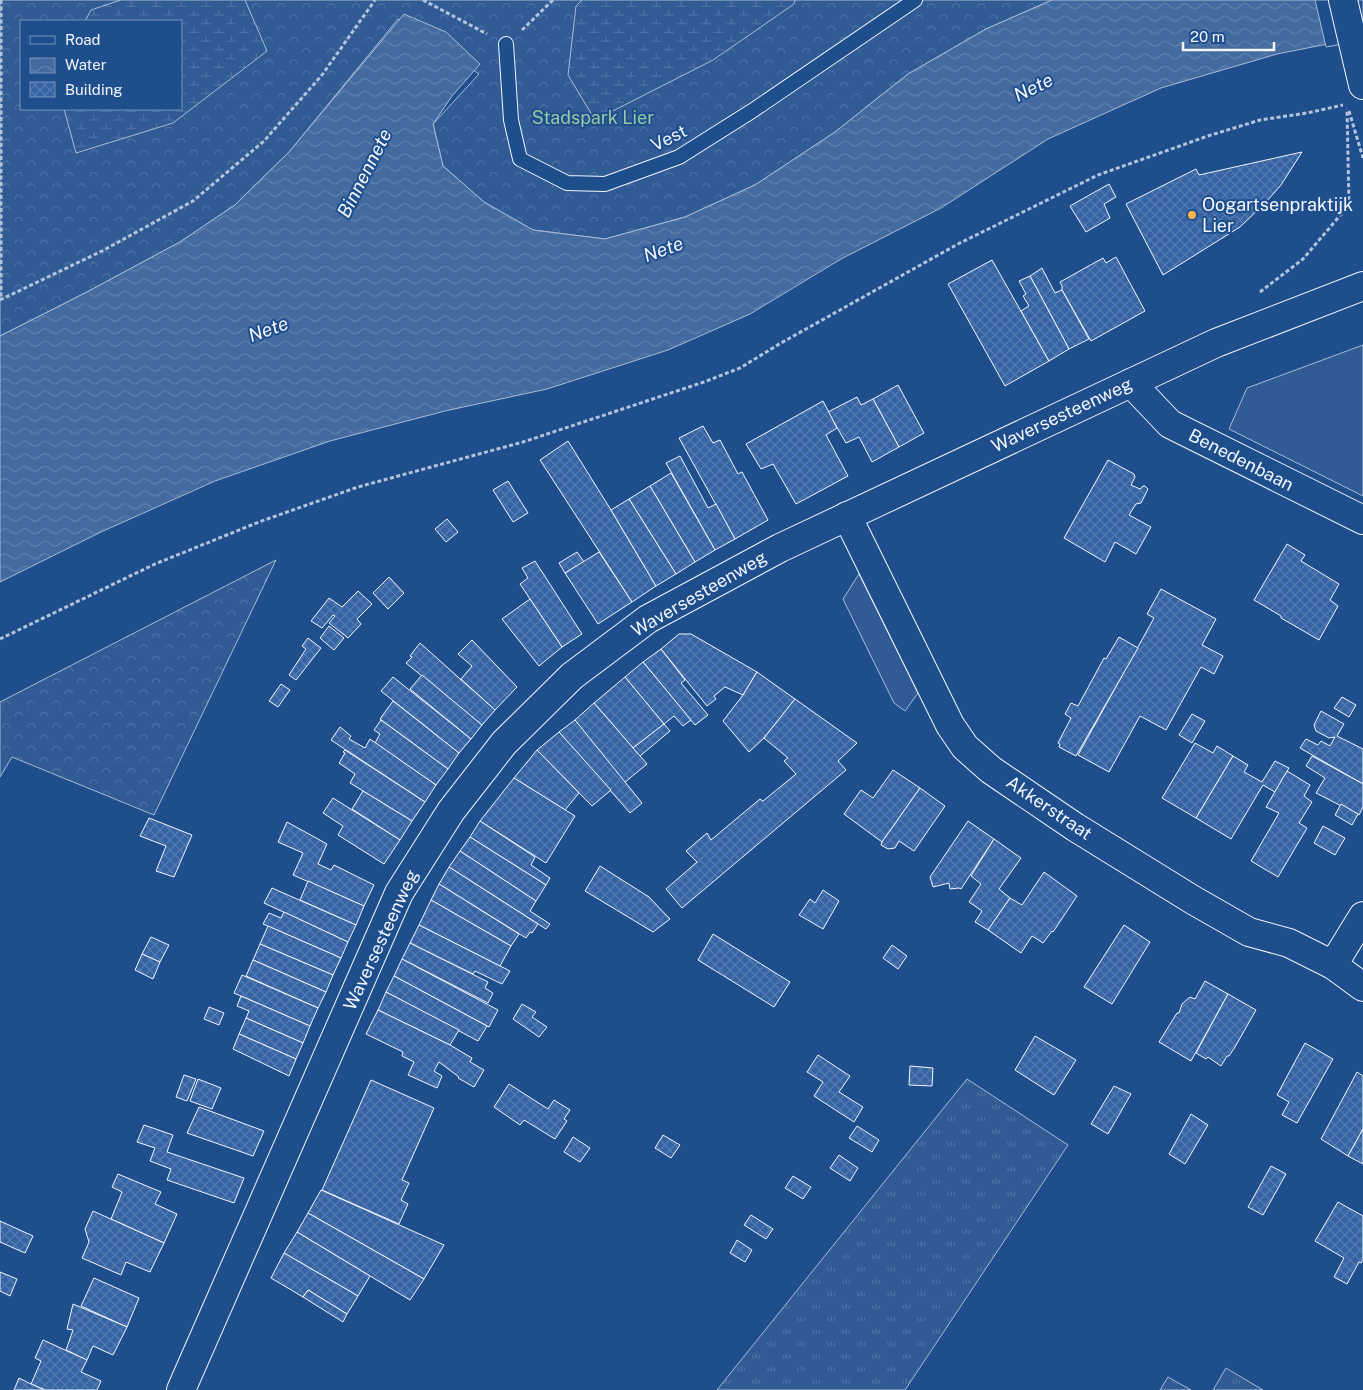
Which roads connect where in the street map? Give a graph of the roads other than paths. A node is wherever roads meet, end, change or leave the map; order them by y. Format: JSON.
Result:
{"nodes":[{"id":1,"x":915,"y":0,"type":"edge"},
{"id":2,"x":1343,"y":0,"type":"edge"},
{"id":3,"x":506,"y":44,"type":"road end"},
{"id":4,"x":1356,"y":84,"type":"edge"},
{"id":5,"x":1363,"y":286,"type":"edge"},
{"id":6,"x":1131,"y":383,"type":"junction"},
{"id":7,"x":847,"y":516,"type":"junction"},
{"id":8,"x":1363,"y":520,"type":"edge"},
{"id":9,"x":1363,"y":916,"type":"edge"},
{"id":10,"x":1334,"y":965,"type":"junction"},
{"id":11,"x":1363,"y":987,"type":"edge"},
{"id":12,"x":181,"y":1390,"type":"edge"}],
"edges":[{"from":1,"to":3,"type":"lane","name":"Vest"},
{"from":2,"to":4,"type":"street"},
{"from":5,"to":6,"type":"street","name":"Waversesteenweg"},
{"from":6,"to":7,"type":"street","name":"Waversesteenweg"},
{"from":6,"to":8,"type":"street","name":"Benedenbaan"},
{"from":7,"to":10,"type":"street","name":"Akkerstraat"},
{"from":7,"to":12,"type":"street","name":"Waversesteenweg"},
{"from":9,"to":10,"type":"street"},
{"from":10,"to":11,"type":"street","name":"Akkerstraat"}]}
